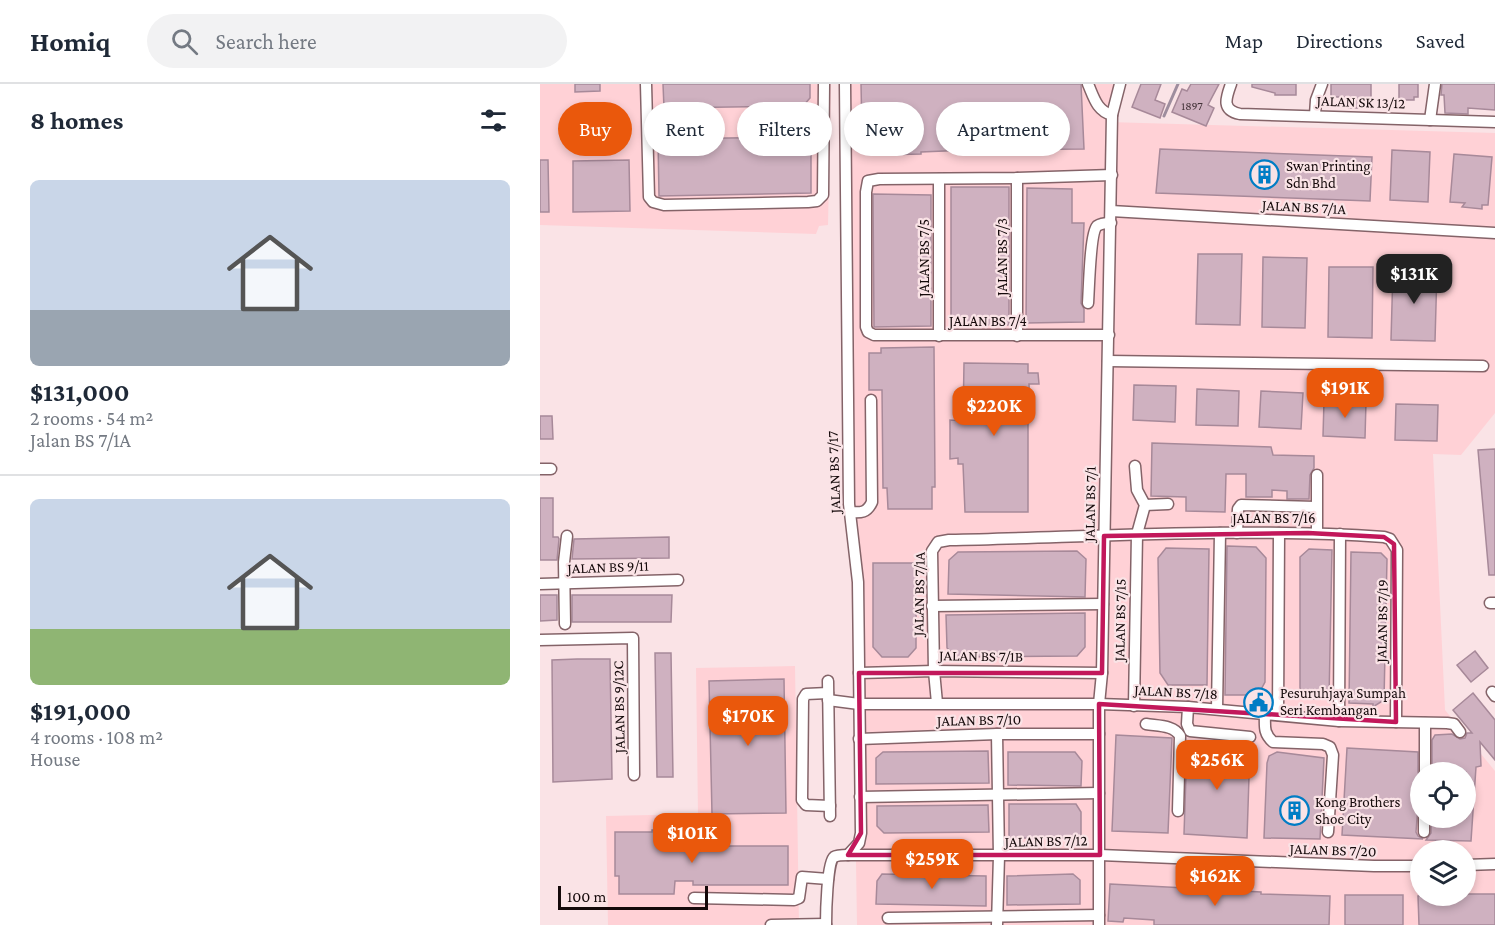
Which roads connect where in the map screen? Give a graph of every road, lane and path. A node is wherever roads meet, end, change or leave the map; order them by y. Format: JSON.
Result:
{"nodes":[{"id":1,"x":646,"y":84,"type":"edge"},
{"id":2,"x":824,"y":84,"type":"edge"},
{"id":3,"x":845,"y":84,"type":"edge"},
{"id":4,"x":1088,"y":84,"type":"edge"},
{"id":5,"x":1120,"y":84,"type":"edge"},
{"id":6,"x":1231,"y":84,"type":"edge"},
{"id":7,"x":1322,"y":84,"type":"edge"},
{"id":8,"x":1435,"y":84,"type":"edge"},
{"id":9,"x":1112,"y":115,"type":"junction"},
{"id":10,"x":1315,"y":116,"type":"junction"},
{"id":11,"x":1430,"y":120,"type":"junction"},
{"id":12,"x":1495,"y":122,"type":"edge"},
{"id":13,"x":1112,"y":175,"type":"junction"},
{"id":14,"x":1017,"y":178,"type":"junction"},
{"id":15,"x":939,"y":179,"type":"junction"},
{"id":16,"x":1111,"y":211,"type":"junction"},
{"id":17,"x":1111,"y":223,"type":"junction"},
{"id":18,"x":1495,"y":233,"type":"edge"},
{"id":19,"x":1088,"y":303,"type":"dead end"},
{"id":20,"x":1109,"y":335,"type":"junction"},
{"id":21,"x":939,"y":336,"type":"junction"},
{"id":22,"x":1017,"y":336,"type":"junction"},
{"id":23,"x":1108,"y":361,"type":"junction"},
{"id":24,"x":1483,"y":366,"type":"dead end"},
{"id":25,"x":870,"y":400,"type":"dead end"},
{"id":26,"x":1135,"y":466,"type":"dead end"},
{"id":27,"x":1317,"y":475,"type":"dead end"},
{"id":28,"x":1145,"y":504,"type":"junction"},
{"id":29,"x":1168,"y":504,"type":"dead end"},
{"id":30,"x":1316,"y":507,"type":"junction"},
{"id":31,"x":850,"y":512,"type":"junction"},
{"id":32,"x":1220,"y":533,"type":"junction"},
{"id":33,"x":1237,"y":533,"type":"junction"},
{"id":34,"x":1279,"y":533,"type":"junction"},
{"id":35,"x":1317,"y":533,"type":"junction"},
{"id":36,"x":1137,"y":534,"type":"junction"},
{"id":37,"x":1340,"y":534,"type":"junction"},
{"id":38,"x":567,"y":536,"type":"dead end"},
{"id":39,"x":1104,"y":536,"type":"junction"},
{"id":40,"x":1398,"y":557,"type":"joint"},
{"id":41,"x":678,"y":580,"type":"dead end"},
{"id":42,"x":564,"y":583,"type":"junction"},
{"id":43,"x":540,"y":584,"type":"edge"},
{"id":44,"x":1103,"y":604,"type":"junction"},
{"id":45,"x":932,"y":606,"type":"junction"},
{"id":46,"x":565,"y":624,"type":"dead end"},
{"id":47,"x":540,"y":640,"type":"edge"},
{"id":48,"x":934,"y":671,"type":"junction"},
{"id":49,"x":859,"y":673,"type":"junction"},
{"id":50,"x":1102,"y":673,"type":"junction"},
{"id":51,"x":828,"y":681,"type":"dead end"},
{"id":52,"x":828,"y":696,"type":"junction"},
{"id":53,"x":937,"y":703,"type":"junction"},
{"id":54,"x":859,"y":704,"type":"junction"},
{"id":55,"x":1099,"y":704,"type":"junction"},
{"id":56,"x":1134,"y":706,"type":"junction"},
{"id":57,"x":1188,"y":707,"type":"junction"},
{"id":58,"x":1216,"y":709,"type":"junction"},
{"id":59,"x":1265,"y":713,"type":"junction"},
{"id":60,"x":1278,"y":715,"type":"junction"},
{"id":61,"x":1339,"y":721,"type":"junction"},
{"id":62,"x":1395,"y":722,"type":"junction"},
{"id":63,"x":1425,"y":723,"type":"junction"},
{"id":64,"x":1146,"y":724,"type":"dead end"},
{"id":65,"x":1183,"y":730,"type":"junction"},
{"id":66,"x":1460,"y":732,"type":"dead end"},
{"id":67,"x":997,"y":734,"type":"junction"},
{"id":68,"x":1099,"y":734,"type":"junction"},
{"id":69,"x":1250,"y":737,"type":"dead end"},
{"id":70,"x":859,"y":739,"type":"junction"},
{"id":71,"x":1425,"y":762,"type":"edge"},
{"id":72,"x":634,"y":776,"type":"dead end"},
{"id":73,"x":1099,"y":793,"type":"junction"},
{"id":74,"x":998,"y":795,"type":"junction"},
{"id":75,"x":860,"y":797,"type":"junction"},
{"id":76,"x":1178,"y":811,"type":"dead end"},
{"id":77,"x":1424,"y":828,"type":"edge"},
{"id":78,"x":1328,"y":832,"type":"dead end"},
{"id":79,"x":1424,"y":832,"type":"dead end"},
{"id":80,"x":848,"y":855,"type":"junction"},
{"id":81,"x":1100,"y":855,"type":"junction"},
{"id":82,"x":999,"y":856,"type":"junction"},
{"id":83,"x":1495,"y":864,"type":"edge"},
{"id":84,"x":1476,"y":865,"type":"edge"},
{"id":85,"x":1410,"y":866,"type":"edge"},
{"id":86,"x":828,"y":879,"type":"junction"},
{"id":87,"x":694,"y":898,"type":"dead end"},
{"id":88,"x":888,"y":918,"type":"dead end"},
{"id":89,"x":1099,"y":920,"type":"edge"},
{"id":90,"x":998,"y":921,"type":"edge"},
{"id":91,"x":771,"y":925,"type":"edge"},
{"id":92,"x":826,"y":925,"type":"edge"}],
"edges":[{"from":1,"to":2,"type":"street"},
{"from":3,"to":31,"type":"street","name":"JALAN BS 7/17"},
{"from":4,"to":9,"type":"street"},
{"from":5,"to":9,"type":"street","name":"JALAN BS 7/1"},
{"from":6,"to":10,"type":"street","name":"JALAN SK 13/12"},
{"from":7,"to":10,"type":"street"},
{"from":8,"to":11,"type":"street"},
{"from":9,"to":13,"type":"street","name":"JALAN BS 7/1"},
{"from":10,"to":11,"type":"street","name":"JALAN SK 13/12"},
{"from":11,"to":12,"type":"street","name":"JALAN SK 13/12"},
{"from":13,"to":14,"type":"street"},
{"from":13,"to":16,"type":"street","name":"JALAN BS 7/1"},
{"from":14,"to":15,"type":"street"},
{"from":14,"to":22,"type":"street","name":"JALAN BS 7/3"},
{"from":15,"to":21,"type":"street","name":"JALAN BS 7/5"},
{"from":15,"to":21,"type":"street","name":"JALAN BS 7/4"},
{"from":16,"to":17,"type":"street","name":"JALAN BS 7/1"},
{"from":16,"to":18,"type":"street","name":"JALAN BS 7/1A"},
{"from":17,"to":19,"type":"street"},
{"from":17,"to":20,"type":"street","name":"JALAN BS 7/1"},
{"from":20,"to":22,"type":"street","name":"JALAN BS 7/4"},
{"from":20,"to":23,"type":"street","name":"JALAN BS 7/1"},
{"from":21,"to":22,"type":"street","name":"JALAN BS 7/4"},
{"from":23,"to":24,"type":"street"},
{"from":23,"to":39,"type":"street","name":"JALAN BS 7/1"},
{"from":25,"to":31,"type":"street"},
{"from":26,"to":28,"type":"street"},
{"from":27,"to":30,"type":"street"},
{"from":28,"to":29,"type":"street"},
{"from":28,"to":36,"type":"street","name":"JALAN BS 7/15"},
{"from":30,"to":33,"type":"street"},
{"from":30,"to":35,"type":"street"},
{"from":31,"to":49,"type":"street","name":"JALAN BS 7/17"},
{"from":32,"to":33,"type":"street","name":"JALAN BS 7/16"},
{"from":32,"to":36,"type":"street","name":"JALAN BS 7/16"},
{"from":32,"to":58,"type":"street"},
{"from":33,"to":34,"type":"street","name":"JALAN BS 7/16"},
{"from":34,"to":35,"type":"street","name":"JALAN BS 7/16"},
{"from":34,"to":60,"type":"street"},
{"from":35,"to":37,"type":"street","name":"JALAN BS 7/16"},
{"from":36,"to":39,"type":"street","name":"JALAN BS 7/16"},
{"from":36,"to":56,"type":"street","name":"JALAN BS 7/15"},
{"from":37,"to":40,"type":"street","name":"JALAN BS 7/16"},
{"from":37,"to":61,"type":"street"},
{"from":38,"to":42,"type":"street"},
{"from":39,"to":44,"type":"street","name":"JALAN BS 7/1"},
{"from":39,"to":45,"type":"street","name":"JALAN BS 7/1A"},
{"from":40,"to":62,"type":"street","name":"JALAN BS 7/19"},
{"from":41,"to":42,"type":"street","name":"JALAN BS 9/11"},
{"from":42,"to":43,"type":"street","name":"JALAN BS 9/11"},
{"from":42,"to":46,"type":"street"},
{"from":44,"to":45,"type":"street"},
{"from":44,"to":50,"type":"street","name":"JALAN BS 7/1"},
{"from":45,"to":48,"type":"street","name":"JALAN BS 7/1A"},
{"from":47,"to":72,"type":"street","name":"JALAN BS 9/12C"},
{"from":48,"to":49,"type":"street","name":"JALAN BS 7/1B"},
{"from":48,"to":50,"type":"street","name":"JALAN BS 7/1B"},
{"from":48,"to":53,"type":"street","name":"JALAN BS 7/1A"},
{"from":49,"to":54,"type":"street","name":"JALAN BS 7/17"},
{"from":50,"to":55,"type":"street","name":"JALAN BS 7/1"},
{"from":51,"to":52,"type":"street"},
{"from":52,"to":52,"type":"street"},
{"from":52,"to":54,"type":"street"},
{"from":53,"to":54,"type":"street"},
{"from":53,"to":55,"type":"street"},
{"from":54,"to":70,"type":"street","name":"JALAN BS 7/17"},
{"from":55,"to":56,"type":"street","name":"JALAN BS 7/18"},
{"from":55,"to":68,"type":"street","name":"JALAN BS 7/1"},
{"from":56,"to":57,"type":"street","name":"JALAN BS 7/18"},
{"from":57,"to":58,"type":"street","name":"JALAN BS 7/18"},
{"from":57,"to":65,"type":"street"},
{"from":58,"to":59,"type":"street","name":"JALAN BS 7/18"},
{"from":59,"to":60,"type":"street","name":"JALAN BS 7/18"},
{"from":59,"to":78,"type":"street"},
{"from":60,"to":61,"type":"street","name":"JALAN BS 7/18"},
{"from":61,"to":62,"type":"street","name":"JALAN BS 7/18"},
{"from":62,"to":63,"type":"street","name":"JALAN BS 7/18"},
{"from":63,"to":66,"type":"street","name":"JALAN BS 7/18"},
{"from":63,"to":71,"type":"street"},
{"from":64,"to":65,"type":"street"},
{"from":65,"to":69,"type":"street"},
{"from":65,"to":76,"type":"street"},
{"from":67,"to":68,"type":"street","name":"JALAN BS 7/10"},
{"from":67,"to":70,"type":"street","name":"JALAN BS 7/10"},
{"from":67,"to":74,"type":"street"},
{"from":68,"to":73,"type":"street","name":"JALAN BS 7/1"},
{"from":70,"to":75,"type":"street","name":"JALAN BS 7/17"},
{"from":73,"to":74,"type":"street"},
{"from":73,"to":81,"type":"street","name":"JALAN BS 7/1"},
{"from":74,"to":75,"type":"street"},
{"from":74,"to":82,"type":"street"},
{"from":75,"to":80,"type":"street","name":"JALAN BS 7/17"},
{"from":77,"to":79,"type":"street"},
{"from":80,"to":82,"type":"street","name":"JALAN BS 7/12"},
{"from":80,"to":86,"type":"street","name":"JALAN BS 7/12"},
{"from":81,"to":82,"type":"street","name":"JALAN BS 7/12"},
{"from":81,"to":85,"type":"street","name":"JALAN BS 7/20"},
{"from":81,"to":89,"type":"street","name":"JALAN BS 7/1"},
{"from":82,"to":90,"type":"street"},
{"from":83,"to":84,"type":"street"},
{"from":86,"to":87,"type":"street"},
{"from":86,"to":92,"type":"street"},
{"from":88,"to":90,"type":"street"},
{"from":89,"to":90,"type":"street"},
{"from":91,"to":92,"type":"street"}]}
